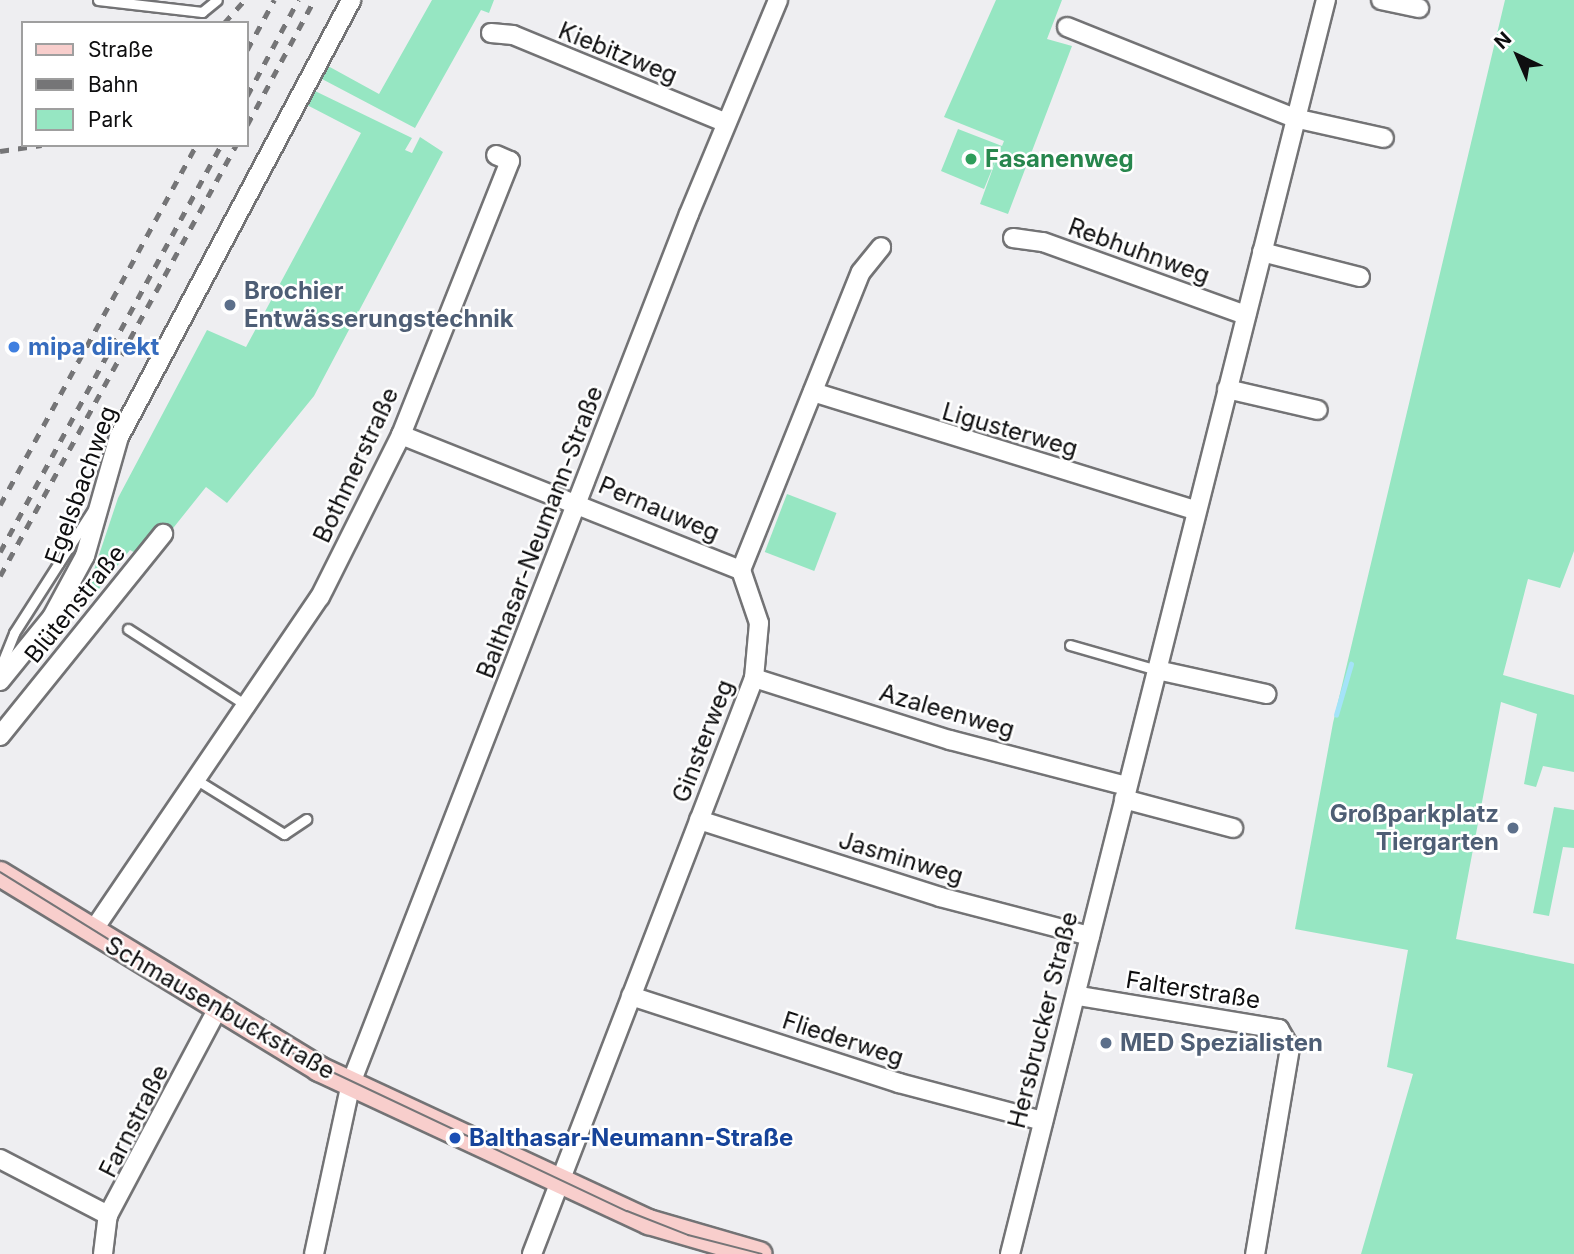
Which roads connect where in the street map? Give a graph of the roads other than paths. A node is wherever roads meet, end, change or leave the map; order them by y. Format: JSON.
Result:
{"nodes":[{"id":1,"x":98,"y":0,"type":"edge"},
{"id":2,"x":217,"y":0,"type":"edge"},
{"id":3,"x":351,"y":0,"type":"edge"},
{"id":4,"x":778,"y":0,"type":"edge"},
{"id":5,"x":1326,"y":0,"type":"edge"},
{"id":6,"x":1381,"y":0,"type":"edge"},
{"id":7,"x":1419,"y":8,"type":"dead end"},
{"id":8,"x":1067,"y":27,"type":"dead end"},
{"id":9,"x":491,"y":33,"type":"dead end"},
{"id":10,"x":1294,"y":118,"type":"junction"},
{"id":11,"x":726,"y":122,"type":"junction"},
{"id":12,"x":1384,"y":138,"type":"dead end"},
{"id":13,"x":496,"y":155,"type":"dead end"},
{"id":14,"x":1013,"y":238,"type":"dead end"},
{"id":15,"x":881,"y":247,"type":"dead end"},
{"id":16,"x":1262,"y":252,"type":"junction"},
{"id":17,"x":1360,"y":277,"type":"dead end"},
{"id":18,"x":1246,"y":316,"type":"junction"},
{"id":19,"x":1227,"y":389,"type":"junction"},
{"id":20,"x":813,"y":392,"type":"junction"},
{"id":21,"x":1318,"y":410,"type":"dead end"},
{"id":22,"x":401,"y":435,"type":"junction"},
{"id":23,"x":101,"y":499,"type":"junction"},
{"id":24,"x":578,"y":502,"type":"junction"},
{"id":25,"x":1195,"y":510,"type":"junction"},
{"id":26,"x":163,"y":534,"type":"dead end"},
{"id":27,"x":741,"y":570,"type":"junction"},
{"id":28,"x":128,"y":629,"type":"dead end"},
{"id":29,"x":1070,"y":645,"type":"dead end"},
{"id":30,"x":0,"y":668,"type":"edge"},
{"id":31,"x":1157,"y":670,"type":"junction"},
{"id":32,"x":754,"y":678,"type":"junction"},
{"id":33,"x":0,"y":681,"type":"edge"},
{"id":34,"x":1266,"y":694,"type":"dead end"},
{"id":35,"x":250,"y":708,"type":"junction"},
{"id":36,"x":0,"y":736,"type":"edge"},
{"id":37,"x":200,"y":782,"type":"junction"},
{"id":38,"x":1126,"y":792,"type":"junction"},
{"id":39,"x":306,"y":820,"type":"dead end"},
{"id":40,"x":699,"y":820,"type":"junction"},
{"id":41,"x":1233,"y":828,"type":"dead end"},
{"id":42,"x":0,"y":874,"type":"edge"},
{"id":43,"x":92,"y":932,"type":"junction"},
{"id":44,"x":1090,"y":936,"type":"junction"},
{"id":45,"x":631,"y":996,"type":"junction"},
{"id":46,"x":1079,"y":996,"type":"junction"},
{"id":47,"x":217,"y":1010,"type":"junction"},
{"id":48,"x":351,"y":1083,"type":"junction"},
{"id":49,"x":1043,"y":1121,"type":"junction"},
{"id":50,"x":0,"y":1159,"type":"edge"},
{"id":51,"x":561,"y":1182,"type":"junction"},
{"id":52,"x":108,"y":1215,"type":"junction"},
{"id":53,"x":103,"y":1254,"type":"edge"},
{"id":54,"x":314,"y":1254,"type":"edge"},
{"id":55,"x":532,"y":1254,"type":"edge"},
{"id":56,"x":759,"y":1254,"type":"edge"},
{"id":57,"x":1010,"y":1254,"type":"edge"},
{"id":58,"x":1255,"y":1254,"type":"edge"}],
"edges":[{"from":1,"to":2,"type":"lane"},
{"from":3,"to":23,"type":"street","name":"Egelsbachweg"},
{"from":4,"to":11,"type":"street","name":"Balthasar-Neumann-Straße"},
{"from":5,"to":10,"type":"street","name":"Hersbrucker Straße"},
{"from":6,"to":7,"type":"street"},
{"from":8,"to":10,"type":"street"},
{"from":9,"to":11,"type":"street","name":"Kiebitzweg"},
{"from":10,"to":12,"type":"street"},
{"from":10,"to":16,"type":"street","name":"Hersbrucker Straße"},
{"from":11,"to":24,"type":"street","name":"Balthasar-Neumann-Straße"},
{"from":13,"to":22,"type":"street","name":"Bothmerstraße"},
{"from":14,"to":18,"type":"street","name":"Rebhuhnweg"},
{"from":15,"to":20,"type":"street"},
{"from":16,"to":17,"type":"street"},
{"from":16,"to":18,"type":"street","name":"Hersbrucker Straße"},
{"from":18,"to":19,"type":"street","name":"Hersbrucker Straße"},
{"from":19,"to":21,"type":"street"},
{"from":19,"to":25,"type":"street","name":"Hersbrucker Straße"},
{"from":20,"to":25,"type":"street","name":"Ligusterweg"},
{"from":20,"to":27,"type":"street"},
{"from":22,"to":24,"type":"street","name":"Pernauweg"},
{"from":22,"to":35,"type":"street","name":"Bothmerstraße"},
{"from":23,"to":30,"type":"lane"},
{"from":23,"to":33,"type":"street","name":"Egelsbachweg"},
{"from":24,"to":27,"type":"street","name":"Pernauweg"},
{"from":24,"to":48,"type":"street","name":"Balthasar-Neumann-Straße"},
{"from":25,"to":31,"type":"street","name":"Hersbrucker Straße"},
{"from":26,"to":36,"type":"street","name":"Blütenstraße"},
{"from":27,"to":32,"type":"street","name":"Ginsterweg"},
{"from":28,"to":35,"type":"lane"},
{"from":29,"to":31,"type":"lane"},
{"from":31,"to":34,"type":"street"},
{"from":31,"to":38,"type":"street","name":"Hersbrucker Straße"},
{"from":32,"to":38,"type":"street","name":"Azaleenweg"},
{"from":32,"to":40,"type":"street","name":"Ginsterweg"},
{"from":35,"to":37,"type":"street","name":"Bothmerstraße"},
{"from":37,"to":39,"type":"lane"},
{"from":37,"to":43,"type":"street","name":"Bothmerstraße"},
{"from":38,"to":41,"type":"street"},
{"from":38,"to":44,"type":"street","name":"Hersbrucker Straße"},
{"from":40,"to":44,"type":"street","name":"Jasminweg"},
{"from":40,"to":45,"type":"street","name":"Ginsterweg"},
{"from":42,"to":43,"type":"street","name":"Schmausenbuckstraße"},
{"from":43,"to":47,"type":"street","name":"Schmausenbuckstraße"},
{"from":44,"to":46,"type":"street","name":"Hersbrucker Straße"},
{"from":45,"to":49,"type":"street","name":"Fliederweg"},
{"from":45,"to":51,"type":"street","name":"Ginsterweg"},
{"from":46,"to":49,"type":"street","name":"Hersbrucker Straße"},
{"from":46,"to":58,"type":"street","name":"Falterstraße"},
{"from":47,"to":48,"type":"street","name":"Schmausenbuckstraße"},
{"from":47,"to":52,"type":"street","name":"Farnstraße"},
{"from":48,"to":51,"type":"street","name":"Schmausenbuckstraße"},
{"from":48,"to":54,"type":"street","name":"Balthasar-Neumann-Straße"},
{"from":49,"to":57,"type":"street","name":"Hersbrucker Straße"},
{"from":50,"to":52,"type":"street"},
{"from":51,"to":55,"type":"street","name":"Ginsterweg"},
{"from":51,"to":56,"type":"street","name":"Schmausenbuckstraße"},
{"from":52,"to":53,"type":"street","name":"Farnstraße"}]}
